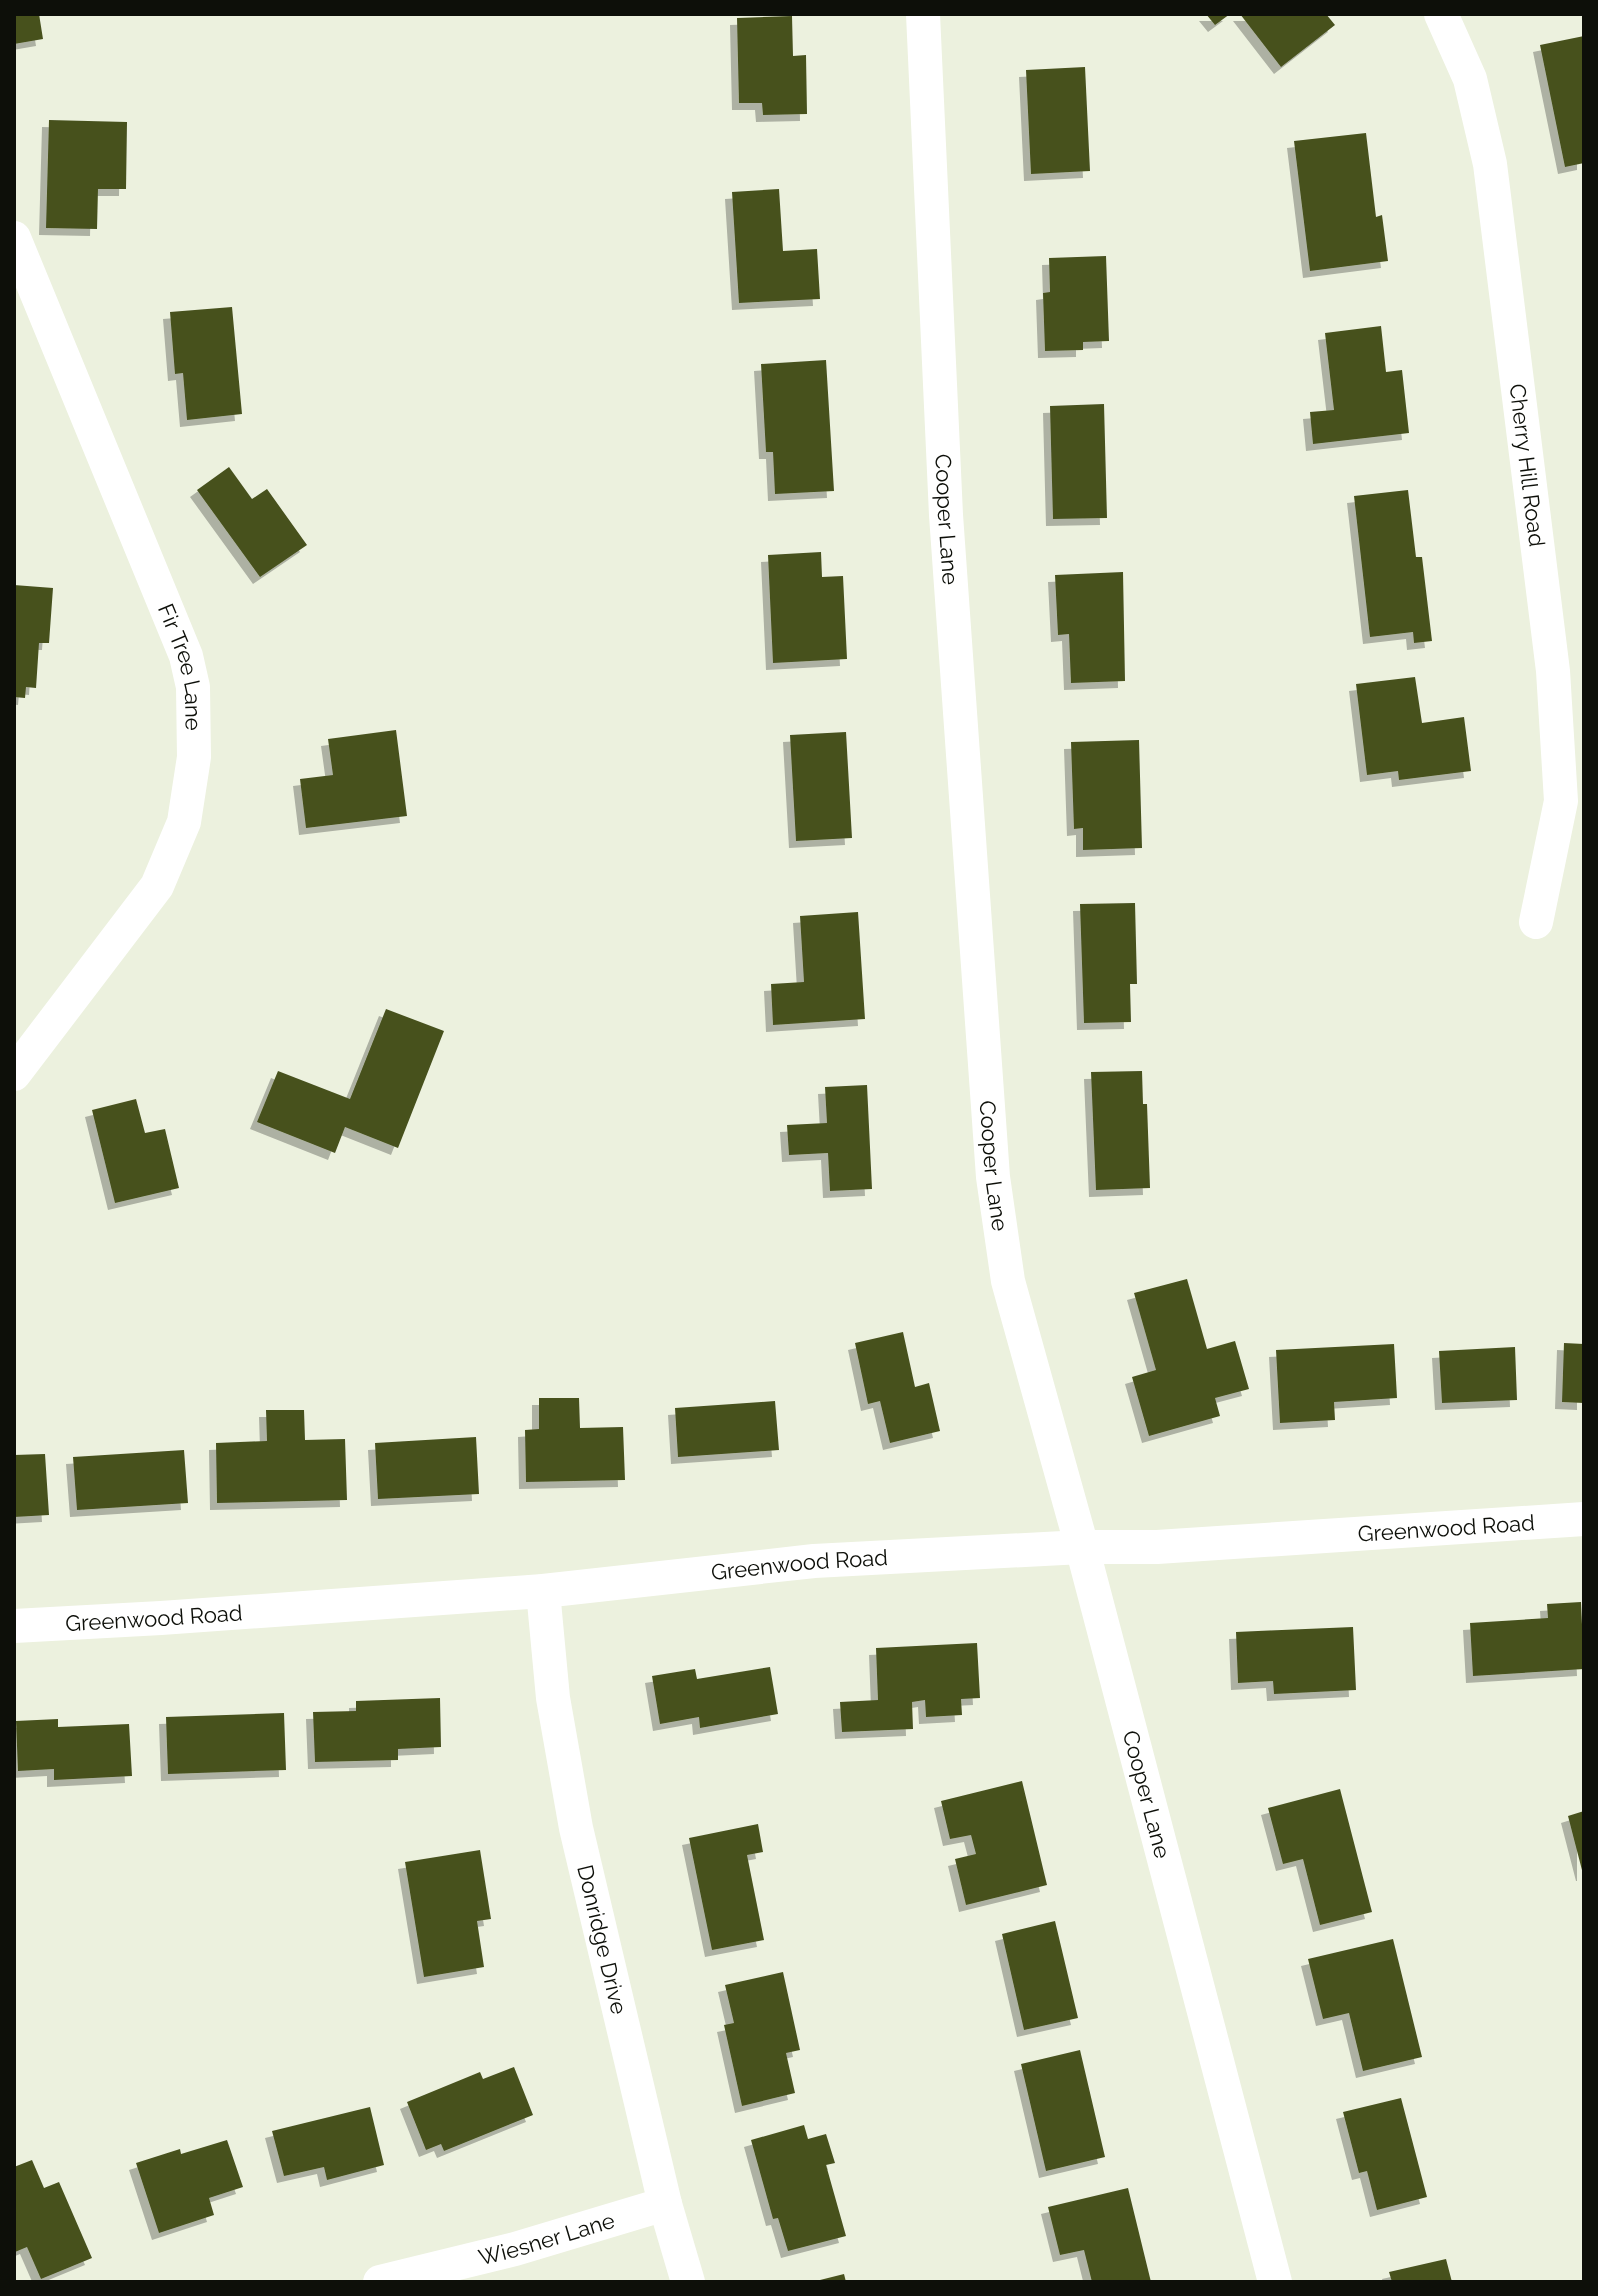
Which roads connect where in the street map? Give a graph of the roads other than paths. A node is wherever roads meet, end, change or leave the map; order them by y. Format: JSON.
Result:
{"nodes":[{"id":1,"x":923,"y":14,"type":"edge"},
{"id":2,"x":1441,"y":14,"type":"edge"},
{"id":3,"x":14,"y":238,"type":"edge"},
{"id":4,"x":1536,"y":922,"type":"dead end"},
{"id":5,"x":14,"y":1074,"type":"edge"},
{"id":6,"x":1584,"y":1519,"type":"edge"},
{"id":7,"x":1082,"y":1547,"type":"junction"},
{"id":8,"x":543,"y":1591,"type":"junction"},
{"id":9,"x":14,"y":1626,"type":"edge"},
{"id":10,"x":665,"y":2204,"type":"junction"},
{"id":11,"x":380,"y":2282,"type":"edge"},
{"id":12,"x":688,"y":2282,"type":"edge"},
{"id":13,"x":1275,"y":2282,"type":"edge"}],
"edges":[{"from":1,"to":7,"type":"street","name":"Cooper Lane"},
{"from":2,"to":4,"type":"street","name":"Cherry Hill Road"},
{"from":3,"to":5,"type":"street","name":"Fir Tree Lane"},
{"from":6,"to":7,"type":"street","name":"Greenwood Road"},
{"from":7,"to":8,"type":"street","name":"Greenwood Road"},
{"from":7,"to":13,"type":"street","name":"Cooper Lane"},
{"from":8,"to":9,"type":"street","name":"Greenwood Road"},
{"from":8,"to":10,"type":"street","name":"Donridge Drive"},
{"from":10,"to":11,"type":"street","name":"Wiesner Lane"},
{"from":10,"to":12,"type":"street","name":"Donridge Drive"}]}
